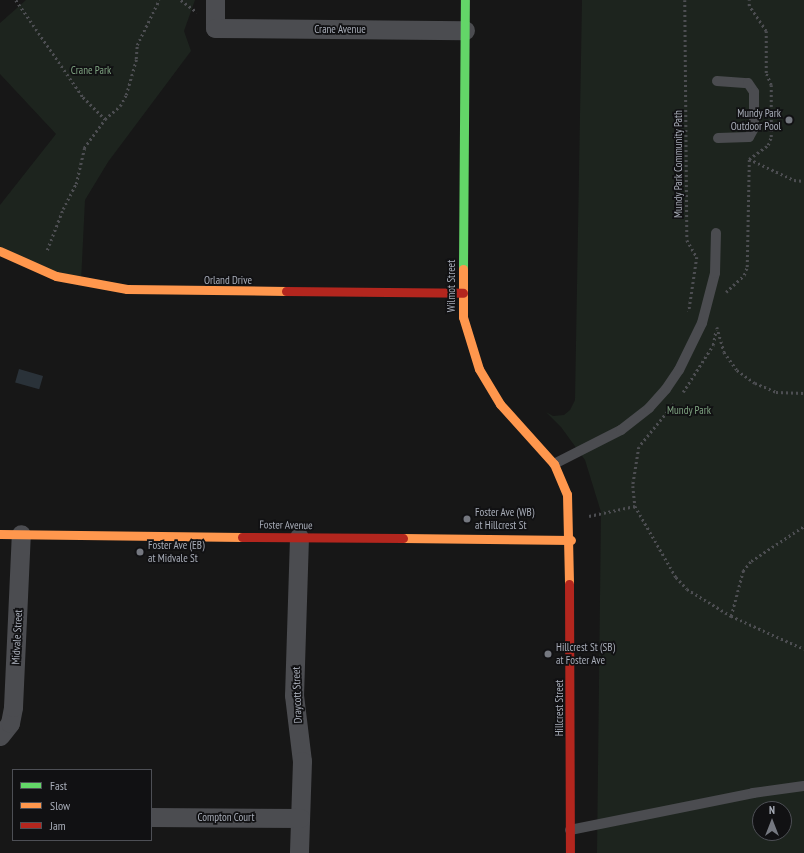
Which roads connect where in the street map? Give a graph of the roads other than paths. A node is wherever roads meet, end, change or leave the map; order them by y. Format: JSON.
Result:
{"nodes":[{"id":1,"x":215,"y":0,"type":"edge"},
{"id":2,"x":465,"y":0,"type":"edge"},
{"id":3,"x":465,"y":30,"type":"junction"},
{"id":4,"x":717,"y":81,"type":"dead end"},
{"id":5,"x":718,"y":138,"type":"dead end"},
{"id":6,"x":716,"y":233,"type":"dead end"},
{"id":7,"x":0,"y":251,"type":"edge"},
{"id":8,"x":463,"y":293,"type":"junction"},
{"id":9,"x":554,"y":464,"type":"junction"},
{"id":10,"x":0,"y":534,"type":"edge"},
{"id":11,"x":21,"y":534,"type":"junction"},
{"id":12,"x":299,"y":537,"type":"junction"},
{"id":13,"x":571,"y":540,"type":"junction"},
{"id":14,"x":0,"y":736,"type":"edge"},
{"id":15,"x":804,"y":786,"type":"edge"},
{"id":16,"x":152,"y":817,"type":"edge"},
{"id":17,"x":300,"y":818,"type":"junction"},
{"id":18,"x":570,"y":830,"type":"junction"},
{"id":19,"x":300,"y":853,"type":"edge"},
{"id":20,"x":570,"y":853,"type":"edge"}],
"edges":[{"from":1,"to":3,"type":"street","name":"Crane Avenue"},
{"from":2,"to":3,"type":"street","name":"Wilmot Street"},
{"from":3,"to":8,"type":"street","name":"Wilmot Street"},
{"from":4,"to":5,"type":"lane"},
{"from":6,"to":9,"type":"lane"},
{"from":7,"to":8,"type":"street","name":"Orland Drive"},
{"from":8,"to":9,"type":"street","name":"Wilmot Street"},
{"from":9,"to":13,"type":"street","name":"Wilmot Street"},
{"from":10,"to":11,"type":"street","name":"Foster Avenue"},
{"from":11,"to":12,"type":"street","name":"Foster Avenue"},
{"from":11,"to":14,"type":"street","name":"Midvale Street"},
{"from":12,"to":13,"type":"street","name":"Foster Avenue"},
{"from":12,"to":17,"type":"street","name":"Draycott Street"},
{"from":13,"to":18,"type":"street","name":"Hillcrest Street"},
{"from":15,"to":18,"type":"lane"},
{"from":16,"to":17,"type":"street","name":"Compton Court"},
{"from":17,"to":19,"type":"street","name":"Draycott Street"},
{"from":18,"to":20,"type":"street","name":"Hillcrest Street"}]}
